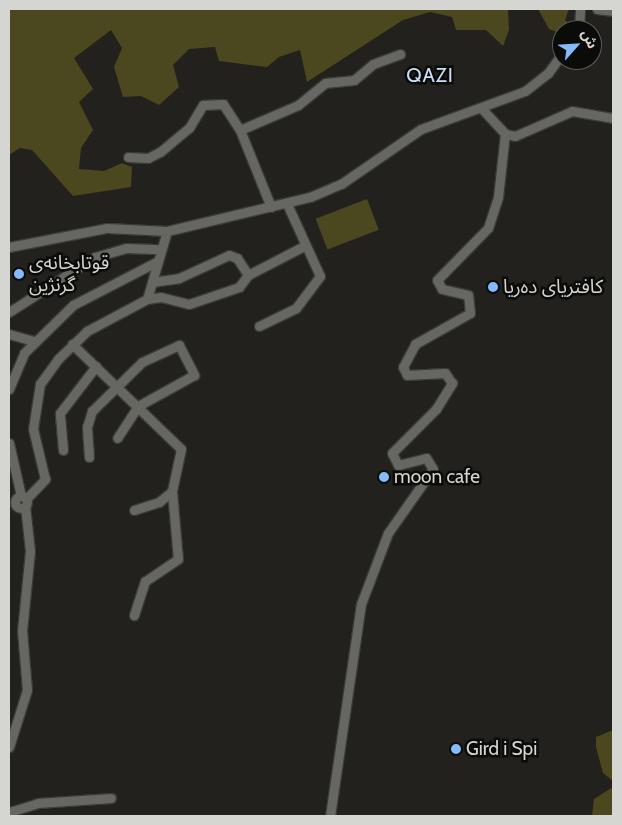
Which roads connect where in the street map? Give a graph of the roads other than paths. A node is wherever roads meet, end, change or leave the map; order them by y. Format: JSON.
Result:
{"nodes":[{"id":1,"x":593,"y":9,"type":"edge"},
{"id":2,"x":597,"y":9,"type":"edge"},
{"id":3,"x":613,"y":11,"type":"edge"},
{"id":4,"x":581,"y":13,"type":"edge"},
{"id":5,"x":400,"y":54,"type":"dead end"},
{"id":6,"x":552,"y":67,"type":"edge"},
{"id":7,"x":483,"y":110,"type":"junction"},
{"id":8,"x":613,"y":118,"type":"edge"},
{"id":9,"x":240,"y":130,"type":"junction"},
{"id":10,"x":505,"y":134,"type":"junction"},
{"id":11,"x":128,"y":157,"type":"dead end"},
{"id":12,"x":287,"y":204,"type":"junction"},
{"id":13,"x":271,"y":207,"type":"junction"},
{"id":14,"x":168,"y":230,"type":"junction"},
{"id":15,"x":304,"y":246,"type":"junction"},
{"id":16,"x":9,"y":247,"type":"edge"},
{"id":17,"x":161,"y":248,"type":"junction"},
{"id":18,"x":156,"y":262,"type":"junction"},
{"id":19,"x":248,"y":275,"type":"junction"},
{"id":20,"x":152,"y":282,"type":"junction"},
{"id":21,"x":147,"y":299,"type":"junction"},
{"id":22,"x":9,"y":312,"type":"edge"},
{"id":23,"x":259,"y":326,"type":"dead end"},
{"id":24,"x":9,"y":334,"type":"edge"},
{"id":25,"x":33,"y":341,"type":"junction"},
{"id":26,"x":72,"y":344,"type":"junction"},
{"id":27,"x":96,"y":366,"type":"junction"},
{"id":28,"x":116,"y":386,"type":"junction"},
{"id":29,"x":9,"y":389,"type":"edge"},
{"id":30,"x":138,"y":406,"type":"junction"},
{"id":31,"x":117,"y":438,"type":"dead end"},
{"id":32,"x":9,"y":443,"type":"edge"},
{"id":33,"x":63,"y":450,"type":"dead end"},
{"id":34,"x":89,"y":458,"type":"dead end"},
{"id":35,"x":172,"y":491,"type":"junction"},
{"id":36,"x":19,"y":500,"type":"edge"},
{"id":37,"x":134,"y":510,"type":"dead end"},
{"id":38,"x":134,"y":616,"type":"dead end"},
{"id":39,"x":9,"y":747,"type":"edge"},
{"id":40,"x":111,"y":798,"type":"dead end"},
{"id":41,"x":9,"y":812,"type":"edge"},
{"id":42,"x":330,"y":816,"type":"edge"}],
"edges":[{"from":1,"to":4,"type":"street"},
{"from":2,"to":3,"type":"street"},
{"from":5,"to":9,"type":"street"},
{"from":6,"to":7,"type":"street"},
{"from":7,"to":10,"type":"street"},
{"from":7,"to":12,"type":"street"},
{"from":8,"to":10,"type":"street"},
{"from":9,"to":11,"type":"street"},
{"from":9,"to":13,"type":"street"},
{"from":10,"to":42,"type":"street"},
{"from":12,"to":13,"type":"street"},
{"from":12,"to":15,"type":"street"},
{"from":13,"to":14,"type":"street"},
{"from":14,"to":16,"type":"street"},
{"from":14,"to":17,"type":"street"},
{"from":15,"to":19,"type":"street"},
{"from":15,"to":23,"type":"street"},
{"from":17,"to":18,"type":"street"},
{"from":17,"to":22,"type":"street"},
{"from":18,"to":20,"type":"street"},
{"from":18,"to":25,"type":"street"},
{"from":19,"to":20,"type":"street"},
{"from":19,"to":21,"type":"street"},
{"from":20,"to":21,"type":"street"},
{"from":21,"to":26,"type":"street"},
{"from":24,"to":25,"type":"street"},
{"from":25,"to":29,"type":"street"},
{"from":26,"to":27,"type":"street"},
{"from":26,"to":36,"type":"street"},
{"from":27,"to":28,"type":"street"},
{"from":27,"to":33,"type":"street"},
{"from":28,"to":30,"type":"street"},
{"from":28,"to":30,"type":"street"},
{"from":28,"to":34,"type":"street"},
{"from":30,"to":31,"type":"street"},
{"from":30,"to":35,"type":"street"},
{"from":32,"to":36,"type":"street"},
{"from":35,"to":37,"type":"street"},
{"from":35,"to":38,"type":"street"},
{"from":36,"to":39,"type":"street"},
{"from":40,"to":41,"type":"street"}]}
